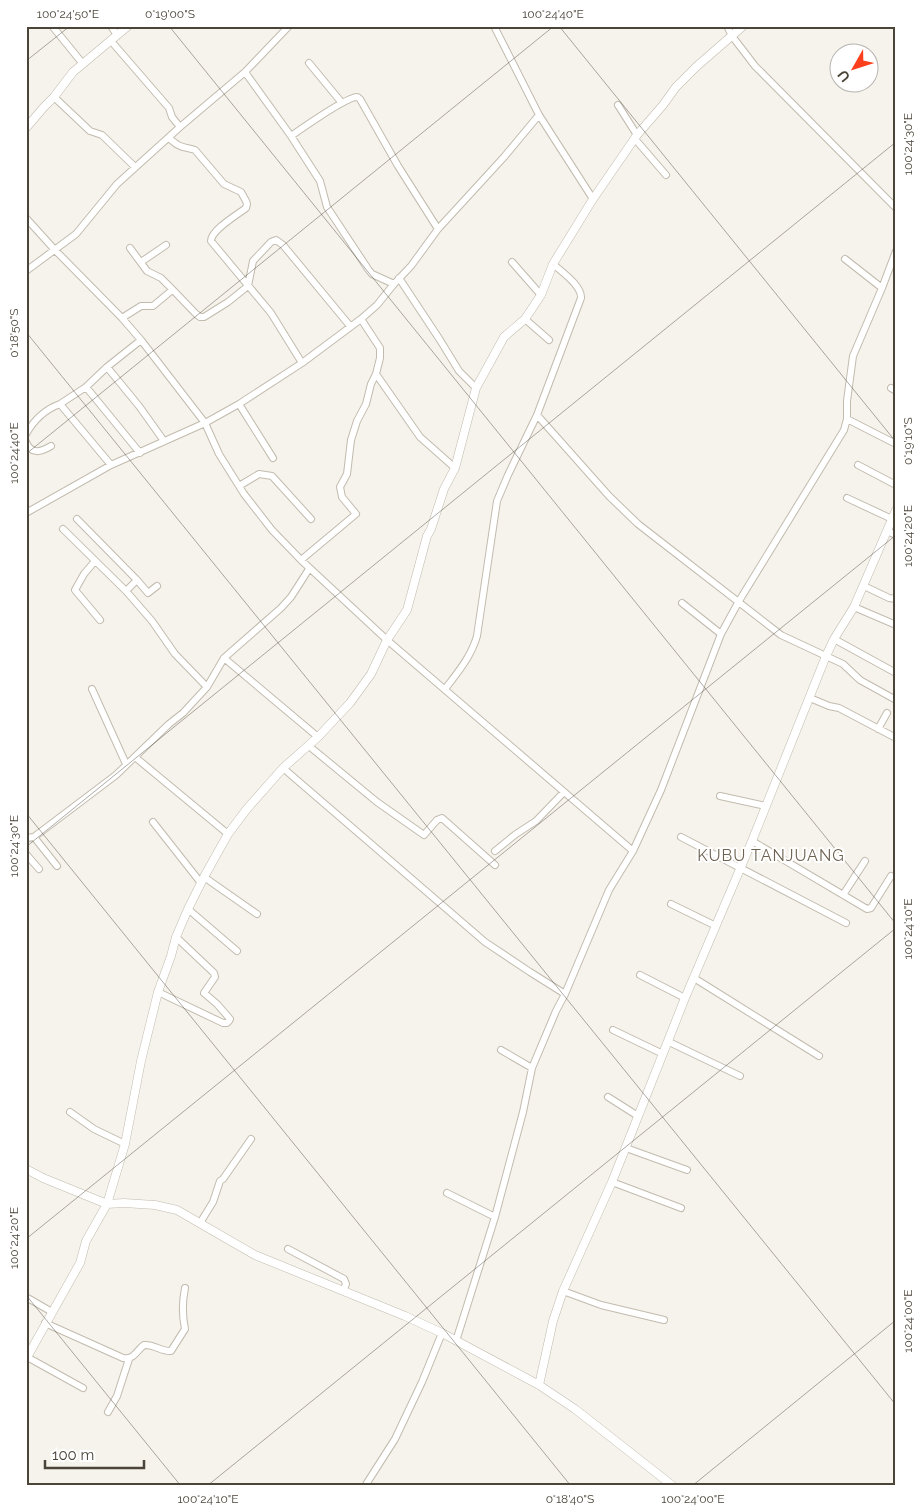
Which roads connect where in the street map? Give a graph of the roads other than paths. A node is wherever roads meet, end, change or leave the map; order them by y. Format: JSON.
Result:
{"nodes":[{"id":1,"x":111,"y":26,"type":"edge"},
{"id":2,"x":128,"y":26,"type":"edge"},
{"id":3,"x":289,"y":26,"type":"edge"},
{"id":4,"x":494,"y":26,"type":"edge"},
{"id":5,"x":727,"y":26,"type":"edge"},
{"id":6,"x":743,"y":26,"type":"edge"},
{"id":7,"x":53,"y":27,"type":"edge"},
{"id":8,"x":281,"y":29,"type":"edge"},
{"id":9,"x":117,"y":35,"type":"junction"},
{"id":10,"x":732,"y":36,"type":"junction"},
{"id":11,"x":111,"y":41,"type":"junction"},
{"id":12,"x":83,"y":64,"type":"junction"},
{"id":13,"x":309,"y":64,"type":"dead end"},
{"id":14,"x":245,"y":72,"type":"junction"},
{"id":15,"x":54,"y":98,"type":"junction"},
{"id":16,"x":342,"y":104,"type":"junction"},
{"id":17,"x":618,"y":105,"type":"dead end"},
{"id":18,"x":539,"y":115,"type":"junction"},
{"id":19,"x":180,"y":127,"type":"junction"},
{"id":20,"x":26,"y":128,"type":"edge"},
{"id":21,"x":291,"y":136,"type":"junction"},
{"id":22,"x":636,"y":137,"type":"junction"},
{"id":23,"x":169,"y":138,"type":"junction"},
{"id":24,"x":135,"y":167,"type":"junction"},
{"id":25,"x":666,"y":175,"type":"dead end"},
{"id":26,"x":593,"y":199,"type":"junction"},
{"id":27,"x":896,"y":208,"type":"edge"},
{"id":28,"x":26,"y":218,"type":"edge"},
{"id":29,"x":438,"y":229,"type":"junction"},
{"id":30,"x":166,"y":245,"type":"dead end"},
{"id":31,"x":130,"y":248,"type":"dead end"},
{"id":32,"x":54,"y":249,"type":"junction"},
{"id":33,"x":896,"y":251,"type":"edge"},
{"id":34,"x":845,"y":259,"type":"dead end"},
{"id":35,"x":141,"y":262,"type":"junction"},
{"id":36,"x":512,"y":262,"type":"dead end"},
{"id":37,"x":553,"y":264,"type":"junction"},
{"id":38,"x":26,"y":270,"type":"edge"},
{"id":39,"x":399,"y":278,"type":"junction"},
{"id":40,"x":394,"y":284,"type":"junction"},
{"id":41,"x":248,"y":286,"type":"junction"},
{"id":42,"x":882,"y":288,"type":"junction"},
{"id":43,"x":174,"y":291,"type":"junction"},
{"id":44,"x":541,"y":295,"type":"junction"},
{"id":45,"x":122,"y":318,"type":"junction"},
{"id":46,"x":361,"y":319,"type":"junction"},
{"id":47,"x":525,"y":319,"type":"junction"},
{"id":48,"x":350,"y":326,"type":"junction"},
{"id":49,"x":141,"y":340,"type":"junction"},
{"id":50,"x":549,"y":340,"type":"dead end"},
{"id":51,"x":302,"y":363,"type":"junction"},
{"id":52,"x":107,"y":367,"type":"junction"},
{"id":53,"x":376,"y":374,"type":"junction"},
{"id":54,"x":86,"y":387,"type":"junction"},
{"id":55,"x":476,"y":388,"type":"junction"},
{"id":56,"x":60,"y":404,"type":"junction"},
{"id":57,"x":239,"y":404,"type":"junction"},
{"id":58,"x":537,"y":415,"type":"junction"},
{"id":59,"x":847,"y":419,"type":"junction"},
{"id":60,"x":205,"y":423,"type":"junction"},
{"id":61,"x":26,"y":434,"type":"edge"},
{"id":62,"x":164,"y":441,"type":"junction"},
{"id":63,"x":26,"y":442,"type":"edge"},
{"id":64,"x":896,"y":444,"type":"edge"},
{"id":65,"x":51,"y":446,"type":"dead end"},
{"id":66,"x":140,"y":452,"type":"junction"},
{"id":67,"x":273,"y":458,"type":"dead end"},
{"id":68,"x":112,"y":465,"type":"junction"},
{"id":69,"x":858,"y":465,"type":"dead end"},
{"id":70,"x":455,"y":468,"type":"junction"},
{"id":71,"x":896,"y":485,"type":"edge"},
{"id":72,"x":239,"y":486,"type":"junction"},
{"id":73,"x":847,"y":498,"type":"dead end"},
{"id":74,"x":896,"y":510,"type":"edge"},
{"id":75,"x":26,"y":513,"type":"edge"},
{"id":76,"x":77,"y":519,"type":"dead end"},
{"id":77,"x":311,"y":519,"type":"dead end"},
{"id":78,"x":892,"y":519,"type":"junction"},
{"id":79,"x":63,"y":529,"type":"dead end"},
{"id":80,"x":887,"y":531,"type":"junction"},
{"id":81,"x":896,"y":536,"type":"edge"},
{"id":82,"x":301,"y":560,"type":"junction"},
{"id":83,"x":95,"y":561,"type":"junction"},
{"id":84,"x":309,"y":568,"type":"junction"},
{"id":85,"x":137,"y":580,"type":"junction"},
{"id":86,"x":157,"y":586,"type":"dead end"},
{"id":87,"x":864,"y":586,"type":"junction"},
{"id":88,"x":126,"y":591,"type":"junction"},
{"id":89,"x":896,"y":599,"type":"edge"},
{"id":90,"x":739,"y":602,"type":"junction"},
{"id":91,"x":682,"y":603,"type":"dead end"},
{"id":92,"x":854,"y":607,"type":"junction"},
{"id":93,"x":100,"y":620,"type":"dead end"},
{"id":94,"x":896,"y":625,"type":"edge"},
{"id":95,"x":721,"y":634,"type":"junction"},
{"id":96,"x":834,"y":639,"type":"junction"},
{"id":97,"x":387,"y":640,"type":"junction"},
{"id":98,"x":826,"y":656,"type":"junction"},
{"id":99,"x":224,"y":658,"type":"junction"},
{"id":100,"x":896,"y":673,"type":"edge"},
{"id":101,"x":92,"y":688,"type":"dead end"},
{"id":102,"x":207,"y":688,"type":"junction"},
{"id":103,"x":445,"y":689,"type":"junction"},
{"id":104,"x":810,"y":698,"type":"junction"},
{"id":105,"x":896,"y":700,"type":"edge"},
{"id":106,"x":887,"y":713,"type":"dead end"},
{"id":107,"x":878,"y":729,"type":"junction"},
{"id":108,"x":318,"y":737,"type":"junction"},
{"id":109,"x":896,"y":738,"type":"edge"},
{"id":110,"x":309,"y":746,"type":"junction"},
{"id":111,"x":135,"y":757,"type":"junction"},
{"id":112,"x":126,"y":764,"type":"junction"},
{"id":113,"x":283,"y":768,"type":"junction"},
{"id":114,"x":564,"y":792,"type":"junction"},
{"id":115,"x":720,"y":796,"type":"dead end"},
{"id":116,"x":766,"y":806,"type":"junction"},
{"id":117,"x":153,"y":822,"type":"dead end"},
{"id":118,"x":228,"y":834,"type":"junction"},
{"id":119,"x":681,"y":837,"type":"dead end"},
{"id":120,"x":30,"y":838,"type":"edge"},
{"id":121,"x":752,"y":841,"type":"junction"},
{"id":122,"x":495,"y":851,"type":"dead end"},
{"id":123,"x":633,"y":851,"type":"junction"},
{"id":124,"x":26,"y":854,"type":"edge"},
{"id":125,"x":865,"y":861,"type":"dead end"},
{"id":126,"x":495,"y":865,"type":"dead end"},
{"id":127,"x":57,"y":866,"type":"dead end"},
{"id":128,"x":740,"y":868,"type":"junction"},
{"id":129,"x":39,"y":869,"type":"dead end"},
{"id":130,"x":892,"y":876,"type":"dead end"},
{"id":131,"x":203,"y":880,"type":"junction"},
{"id":132,"x":843,"y":894,"type":"junction"},
{"id":133,"x":670,"y":904,"type":"dead end"},
{"id":134,"x":188,"y":909,"type":"junction"},
{"id":135,"x":256,"y":914,"type":"dead end"},
{"id":136,"x":846,"y":923,"type":"dead end"},
{"id":137,"x":716,"y":926,"type":"junction"},
{"id":138,"x":176,"y":937,"type":"junction"},
{"id":139,"x":237,"y":951,"type":"dead end"},
{"id":140,"x":640,"y":975,"type":"dead end"},
{"id":141,"x":694,"y":978,"type":"junction"},
{"id":142,"x":158,"y":992,"type":"junction"},
{"id":143,"x":565,"y":994,"type":"junction"},
{"id":144,"x":685,"y":998,"type":"junction"},
{"id":145,"x":613,"y":1030,"type":"dead end"},
{"id":146,"x":669,"y":1042,"type":"junction"},
{"id":147,"x":501,"y":1050,"type":"dead end"},
{"id":148,"x":663,"y":1054,"type":"junction"},
{"id":149,"x":819,"y":1056,"type":"dead end"},
{"id":150,"x":532,"y":1068,"type":"junction"},
{"id":151,"x":740,"y":1076,"type":"dead end"},
{"id":152,"x":608,"y":1097,"type":"dead end"},
{"id":153,"x":70,"y":1112,"type":"dead end"},
{"id":154,"x":638,"y":1116,"type":"junction"},
{"id":155,"x":251,"y":1139,"type":"dead end"},
{"id":156,"x":125,"y":1144,"type":"junction"},
{"id":157,"x":626,"y":1148,"type":"junction"},
{"id":158,"x":26,"y":1169,"type":"edge"},
{"id":159,"x":687,"y":1170,"type":"dead end"},
{"id":160,"x":612,"y":1182,"type":"junction"},
{"id":161,"x":447,"y":1193,"type":"dead end"},
{"id":162,"x":107,"y":1204,"type":"junction"},
{"id":163,"x":681,"y":1208,"type":"dead end"},
{"id":164,"x":495,"y":1217,"type":"junction"},
{"id":165,"x":200,"y":1223,"type":"junction"},
{"id":166,"x":288,"y":1249,"type":"dead end"},
{"id":167,"x":185,"y":1288,"type":"dead end"},
{"id":168,"x":343,"y":1291,"type":"junction"},
{"id":169,"x":563,"y":1291,"type":"junction"},
{"id":170,"x":26,"y":1297,"type":"edge"},
{"id":171,"x":52,"y":1312,"type":"junction"},
{"id":172,"x":664,"y":1320,"type":"dead end"},
{"id":173,"x":45,"y":1323,"type":"junction"},
{"id":174,"x":442,"y":1333,"type":"junction"},
{"id":175,"x":456,"y":1340,"type":"junction"},
{"id":176,"x":27,"y":1358,"type":"edge"},
{"id":177,"x":128,"y":1359,"type":"junction"},
{"id":178,"x":539,"y":1385,"type":"junction"},
{"id":179,"x":84,"y":1388,"type":"dead end"},
{"id":180,"x":108,"y":1412,"type":"dead end"},
{"id":181,"x":365,"y":1486,"type":"edge"},
{"id":182,"x":673,"y":1486,"type":"edge"}],
"edges":[{"from":1,"to":9,"type":"street"},
{"from":2,"to":9,"type":"street"},
{"from":3,"to":8,"type":"street"},
{"from":4,"to":18,"type":"street"},
{"from":5,"to":10,"type":"street"},
{"from":6,"to":10,"type":"street"},
{"from":7,"to":12,"type":"street"},
{"from":8,"to":14,"type":"street"},
{"from":9,"to":11,"type":"street"},
{"from":10,"to":22,"type":"street"},
{"from":10,"to":27,"type":"street"},
{"from":11,"to":12,"type":"street"},
{"from":11,"to":19,"type":"street"},
{"from":12,"to":15,"type":"street"},
{"from":13,"to":16,"type":"street"},
{"from":14,"to":19,"type":"street"},
{"from":14,"to":21,"type":"street"},
{"from":15,"to":20,"type":"street"},
{"from":15,"to":24,"type":"street"},
{"from":16,"to":21,"type":"street"},
{"from":16,"to":29,"type":"street"},
{"from":17,"to":22,"type":"street"},
{"from":18,"to":26,"type":"street"},
{"from":18,"to":29,"type":"street"},
{"from":19,"to":23,"type":"street"},
{"from":21,"to":40,"type":"street"},
{"from":22,"to":25,"type":"street"},
{"from":22,"to":26,"type":"street"},
{"from":23,"to":24,"type":"street"},
{"from":23,"to":41,"type":"street"},
{"from":24,"to":32,"type":"street"},
{"from":26,"to":37,"type":"street"},
{"from":28,"to":32,"type":"street"},
{"from":29,"to":39,"type":"street"},
{"from":30,"to":35,"type":"street"},
{"from":31,"to":35,"type":"street"},
{"from":32,"to":38,"type":"street"},
{"from":32,"to":45,"type":"street"},
{"from":33,"to":42,"type":"street"},
{"from":34,"to":42,"type":"street"},
{"from":35,"to":43,"type":"street"},
{"from":36,"to":44,"type":"street"},
{"from":37,"to":44,"type":"street"},
{"from":37,"to":58,"type":"street"},
{"from":39,"to":40,"type":"street"},
{"from":39,"to":55,"type":"street"},
{"from":40,"to":46,"type":"street"},
{"from":41,"to":43,"type":"street"},
{"from":41,"to":48,"type":"street"},
{"from":41,"to":51,"type":"street"},
{"from":42,"to":59,"type":"street"},
{"from":43,"to":45,"type":"street"},
{"from":44,"to":47,"type":"street"},
{"from":45,"to":49,"type":"street"},
{"from":46,"to":48,"type":"street"},
{"from":46,"to":53,"type":"street"},
{"from":47,"to":50,"type":"street"},
{"from":47,"to":55,"type":"street"},
{"from":48,"to":51,"type":"street"},
{"from":49,"to":52,"type":"street"},
{"from":49,"to":60,"type":"street"},
{"from":51,"to":57,"type":"street"},
{"from":52,"to":54,"type":"street"},
{"from":52,"to":62,"type":"street"},
{"from":53,"to":70,"type":"street"},
{"from":53,"to":82,"type":"street"},
{"from":54,"to":56,"type":"street"},
{"from":54,"to":66,"type":"street"},
{"from":55,"to":70,"type":"street"},
{"from":56,"to":61,"type":"street"},
{"from":56,"to":68,"type":"street"},
{"from":57,"to":60,"type":"street"},
{"from":57,"to":67,"type":"street"},
{"from":58,"to":90,"type":"street"},
{"from":58,"to":103,"type":"street"},
{"from":59,"to":64,"type":"street"},
{"from":59,"to":90,"type":"street"},
{"from":60,"to":62,"type":"street"},
{"from":60,"to":72,"type":"street"},
{"from":62,"to":66,"type":"street"},
{"from":63,"to":65,"type":"street"},
{"from":66,"to":68,"type":"street"},
{"from":68,"to":75,"type":"street"},
{"from":69,"to":71,"type":"street"},
{"from":70,"to":97,"type":"street"},
{"from":72,"to":77,"type":"street"},
{"from":72,"to":82,"type":"street"},
{"from":73,"to":78,"type":"street"},
{"from":74,"to":78,"type":"street"},
{"from":76,"to":85,"type":"street"},
{"from":78,"to":80,"type":"street"},
{"from":79,"to":83,"type":"street"},
{"from":80,"to":81,"type":"street"},
{"from":80,"to":87,"type":"street"},
{"from":82,"to":84,"type":"street"},
{"from":83,"to":88,"type":"street"},
{"from":83,"to":93,"type":"street"},
{"from":84,"to":97,"type":"street"},
{"from":84,"to":99,"type":"street"},
{"from":85,"to":86,"type":"street"},
{"from":85,"to":88,"type":"street"},
{"from":87,"to":89,"type":"street"},
{"from":87,"to":92,"type":"street"},
{"from":88,"to":102,"type":"street"},
{"from":90,"to":95,"type":"street"},
{"from":90,"to":98,"type":"street"},
{"from":91,"to":95,"type":"street"},
{"from":92,"to":94,"type":"street"},
{"from":92,"to":96,"type":"street"},
{"from":95,"to":123,"type":"street"},
{"from":96,"to":98,"type":"street"},
{"from":96,"to":100,"type":"street"},
{"from":97,"to":103,"type":"street"},
{"from":97,"to":108,"type":"street"},
{"from":98,"to":104,"type":"street"},
{"from":98,"to":105,"type":"street"},
{"from":99,"to":102,"type":"street"},
{"from":99,"to":108,"type":"street"},
{"from":101,"to":112,"type":"street"},
{"from":102,"to":111,"type":"street"},
{"from":103,"to":114,"type":"street"},
{"from":104,"to":107,"type":"street"},
{"from":104,"to":116,"type":"street"},
{"from":106,"to":107,"type":"street"},
{"from":107,"to":109,"type":"street"},
{"from":108,"to":110,"type":"street"},
{"from":110,"to":113,"type":"street"},
{"from":110,"to":126,"type":"street"},
{"from":111,"to":112,"type":"street"},
{"from":111,"to":118,"type":"street"},
{"from":112,"to":120,"type":"street"},
{"from":113,"to":118,"type":"street"},
{"from":113,"to":143,"type":"street"},
{"from":114,"to":122,"type":"street"},
{"from":114,"to":123,"type":"street"},
{"from":115,"to":116,"type":"street"},
{"from":116,"to":121,"type":"street"},
{"from":117,"to":131,"type":"street"},
{"from":118,"to":131,"type":"street"},
{"from":119,"to":128,"type":"street"},
{"from":120,"to":127,"type":"street"},
{"from":121,"to":128,"type":"street"},
{"from":121,"to":132,"type":"street"},
{"from":123,"to":143,"type":"street"},
{"from":124,"to":129,"type":"street"},
{"from":125,"to":132,"type":"street"},
{"from":128,"to":136,"type":"street"},
{"from":128,"to":137,"type":"street"},
{"from":130,"to":132,"type":"street"},
{"from":131,"to":134,"type":"street"},
{"from":131,"to":135,"type":"street"},
{"from":133,"to":137,"type":"street"},
{"from":134,"to":138,"type":"street"},
{"from":134,"to":139,"type":"street"},
{"from":137,"to":141,"type":"street"},
{"from":138,"to":142,"type":"street"},
{"from":138,"to":142,"type":"street"},
{"from":140,"to":144,"type":"street"},
{"from":141,"to":144,"type":"street"},
{"from":141,"to":149,"type":"street"},
{"from":142,"to":156,"type":"street"},
{"from":143,"to":150,"type":"street"},
{"from":144,"to":146,"type":"street"},
{"from":145,"to":148,"type":"street"},
{"from":146,"to":148,"type":"street"},
{"from":146,"to":151,"type":"street"},
{"from":147,"to":150,"type":"street"},
{"from":148,"to":154,"type":"street"},
{"from":150,"to":164,"type":"street"},
{"from":152,"to":154,"type":"street"},
{"from":153,"to":156,"type":"street"},
{"from":154,"to":157,"type":"street"},
{"from":155,"to":165,"type":"street"},
{"from":156,"to":162,"type":"street"},
{"from":157,"to":159,"type":"street"},
{"from":157,"to":160,"type":"street"},
{"from":158,"to":162,"type":"street"},
{"from":160,"to":163,"type":"street"},
{"from":160,"to":169,"type":"street"},
{"from":161,"to":164,"type":"street"},
{"from":162,"to":165,"type":"street"},
{"from":162,"to":171,"type":"street"},
{"from":164,"to":175,"type":"street"},
{"from":165,"to":168,"type":"street"},
{"from":166,"to":168,"type":"street"},
{"from":167,"to":177,"type":"street"},
{"from":168,"to":174,"type":"street"},
{"from":169,"to":172,"type":"street"},
{"from":169,"to":178,"type":"street"},
{"from":170,"to":171,"type":"street"},
{"from":171,"to":173,"type":"street"},
{"from":173,"to":176,"type":"street"},
{"from":173,"to":177,"type":"street"},
{"from":174,"to":175,"type":"street"},
{"from":174,"to":181,"type":"street"},
{"from":175,"to":178,"type":"street"},
{"from":176,"to":179,"type":"street"},
{"from":177,"to":180,"type":"street"},
{"from":178,"to":182,"type":"street"}]}
